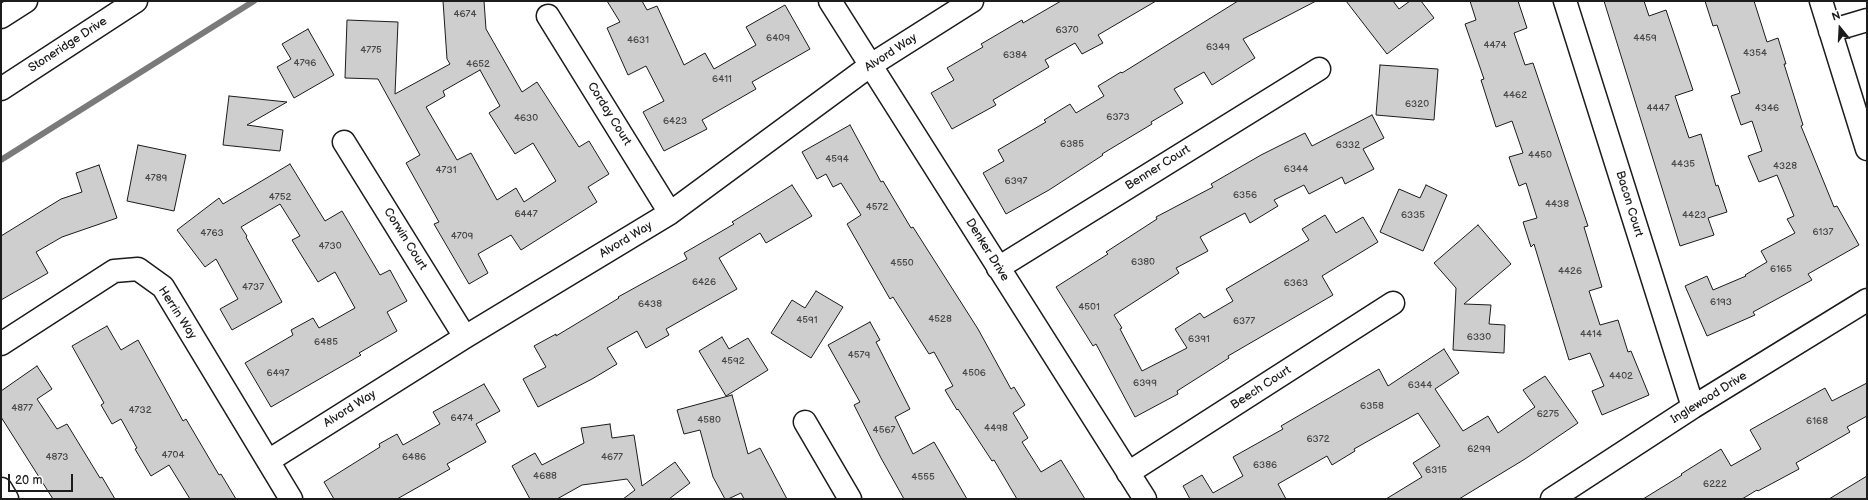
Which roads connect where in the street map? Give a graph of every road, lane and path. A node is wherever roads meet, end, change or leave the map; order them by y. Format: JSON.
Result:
{"nodes":[{"id":1,"x":26,"y":1,"type":"edge"},
{"id":2,"x":136,"y":1,"type":"edge"},
{"id":3,"x":830,"y":1,"type":"edge"},
{"id":4,"x":972,"y":1,"type":"edge"},
{"id":5,"x":1565,"y":1,"type":"edge"},
{"id":6,"x":1821,"y":1,"type":"edge"},
{"id":7,"x":548,"y":16,"type":"dead end"},
{"id":8,"x":1,"y":17,"type":"edge"},
{"id":9,"x":1867,"y":20,"type":"edge"},
{"id":10,"x":1830,"y":31,"type":"junction"},
{"id":11,"x":871,"y":66,"type":"junction"},
{"id":12,"x":1319,"y":69,"type":"dead end"},
{"id":13,"x":1,"y":89,"type":"edge"},
{"id":14,"x":344,"y":142,"type":"dead end"},
{"id":15,"x":1867,"y":149,"type":"edge"},
{"id":16,"x":670,"y":213,"type":"junction"},
{"id":17,"x":998,"y":268,"type":"junction"},
{"id":18,"x":1867,"y":300,"type":"edge"},
{"id":19,"x":1393,"y":303,"type":"dead end"},
{"id":20,"x":465,"y":337,"type":"junction"},
{"id":21,"x":1,"y":344,"type":"edge"},
{"id":22,"x":1693,"y":407,"type":"junction"},
{"id":23,"x":805,"y":422,"type":"dead end"},
{"id":24,"x":268,"y":461,"type":"junction"},
{"id":25,"x":1128,"y":473,"type":"junction"},
{"id":26,"x":1,"y":489,"type":"edge"},
{"id":27,"x":7,"y":499,"type":"edge"},
{"id":28,"x":291,"y":499,"type":"edge"},
{"id":29,"x":850,"y":499,"type":"edge"},
{"id":30,"x":1145,"y":499,"type":"edge"},
{"id":31,"x":1552,"y":499,"type":"edge"}],
"edges":[{"from":1,"to":8,"type":"street"},
{"from":2,"to":13,"type":"street","name":"Stoneridge Drive"},
{"from":3,"to":11,"type":"street","name":"Denker Drive"},
{"from":4,"to":11,"type":"street","name":"Alvord Way"},
{"from":5,"to":22,"type":"street","name":"Bacon Court"},
{"from":6,"to":10,"type":"street"},
{"from":7,"to":16,"type":"street","name":"Corday Court"},
{"from":9,"to":10,"type":"street"},
{"from":10,"to":15,"type":"street"},
{"from":11,"to":16,"type":"street","name":"Alvord Way"},
{"from":11,"to":17,"type":"street","name":"Denker Drive"},
{"from":12,"to":17,"type":"street","name":"Benner Court"},
{"from":14,"to":20,"type":"street","name":"Corwin Court"},
{"from":16,"to":20,"type":"street","name":"Alvord Way"},
{"from":17,"to":25,"type":"street","name":"Denker Drive"},
{"from":18,"to":22,"type":"street","name":"Inglewood Drive"},
{"from":19,"to":25,"type":"street","name":"Beech Court"},
{"from":20,"to":24,"type":"street","name":"Alvord Way"},
{"from":21,"to":24,"type":"street","name":"Herrin Way"},
{"from":22,"to":31,"type":"street","name":"Inglewood Drive"},
{"from":23,"to":29,"type":"street"},
{"from":24,"to":28,"type":"street","name":"Herrin Way"},
{"from":25,"to":30,"type":"street","name":"Denker Drive"},
{"from":26,"to":27,"type":"street"}]}
